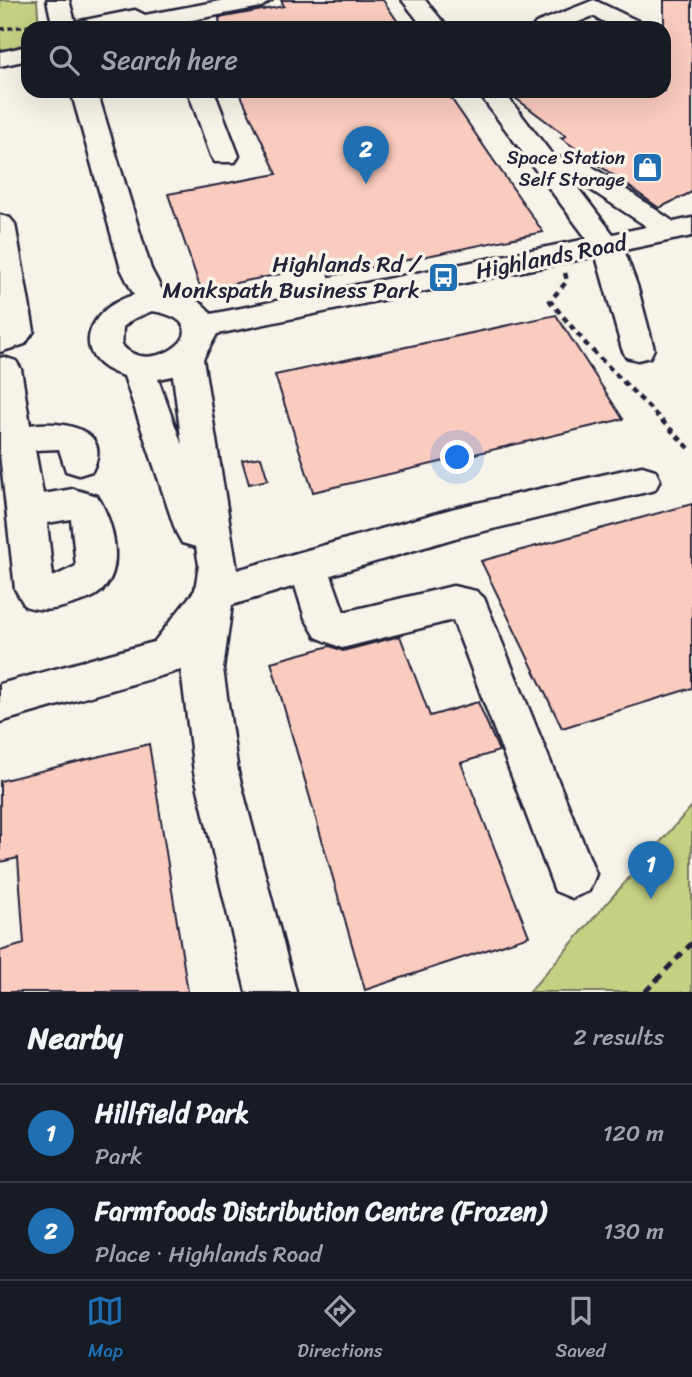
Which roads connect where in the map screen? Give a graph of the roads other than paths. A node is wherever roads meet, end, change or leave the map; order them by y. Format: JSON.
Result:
{"nodes":[{"id":1,"x":58,"y":0,"type":"edge"},
{"id":2,"x":261,"y":0,"type":"edge"},
{"id":3,"x":413,"y":0,"type":"edge"},
{"id":4,"x":172,"y":15,"type":"edge"},
{"id":5,"x":80,"y":21,"type":"edge"},
{"id":6,"x":145,"y":21,"type":"edge"},
{"id":7,"x":430,"y":21,"type":"edge"},
{"id":8,"x":561,"y":21,"type":"edge"},
{"id":9,"x":621,"y":21,"type":"edge"},
{"id":10,"x":21,"y":54,"type":"edge"},
{"id":11,"x":0,"y":59,"type":"edge"},
{"id":12,"x":86,"y":98,"type":"edge"},
{"id":13,"x":204,"y":98,"type":"edge"},
{"id":14,"x":495,"y":98,"type":"edge"},
{"id":15,"x":225,"y":156,"type":"dead end"},
{"id":16,"x":545,"y":165,"type":"junction"},
{"id":17,"x":0,"y":224,"type":"edge"},
{"id":18,"x":680,"y":230,"type":"edge"},
{"id":19,"x":608,"y":247,"type":"junction"},
{"id":20,"x":152,"y":301,"type":"junction"},
{"id":21,"x":204,"y":326,"type":"junction"},
{"id":22,"x":638,"y":349,"type":"dead end"},
{"id":23,"x":2,"y":355,"type":"edge"},
{"id":24,"x":187,"y":359,"type":"junction"},
{"id":25,"x":138,"y":369,"type":"junction"},
{"id":26,"x":12,"y":460,"type":"edge"},
{"id":27,"x":79,"y":461,"type":"dead end"},
{"id":28,"x":642,"y":480,"type":"dead end"},
{"id":29,"x":27,"y":511,"type":"dead end"},
{"id":30,"x":308,"y":566,"type":"junction"},
{"id":31,"x":215,"y":593,"type":"junction"},
{"id":32,"x":0,"y":703,"type":"edge"},
{"id":33,"x":572,"y":874,"type":"dead end"},
{"id":34,"x":271,"y":992,"type":"edge"}],
"edges":[{"from":1,"to":5,"type":"street"},
{"from":2,"to":4,"type":"street"},
{"from":3,"to":7,"type":"street"},
{"from":4,"to":6,"type":"street"},
{"from":8,"to":9,"type":"street"},
{"from":10,"to":11,"type":"street"},
{"from":12,"to":20,"type":"street"},
{"from":13,"to":15,"type":"street"},
{"from":14,"to":16,"type":"street"},
{"from":16,"to":18,"type":"street"},
{"from":16,"to":19,"type":"street"},
{"from":17,"to":23,"type":"street"},
{"from":18,"to":19,"type":"street","name":"Highlands Road"},
{"from":19,"to":21,"type":"street","name":"Highlands Road"},
{"from":19,"to":22,"type":"street"},
{"from":20,"to":21,"type":"street"},
{"from":20,"to":25,"type":"street"},
{"from":21,"to":24,"type":"street"},
{"from":23,"to":26,"type":"street"},
{"from":24,"to":25,"type":"street"},
{"from":24,"to":31,"type":"street"},
{"from":25,"to":31,"type":"street"},
{"from":26,"to":27,"type":"street"},
{"from":26,"to":29,"type":"street"},
{"from":28,"to":30,"type":"street"},
{"from":30,"to":31,"type":"street"},
{"from":30,"to":33,"type":"street"},
{"from":31,"to":32,"type":"street"},
{"from":31,"to":34,"type":"street"}]}
